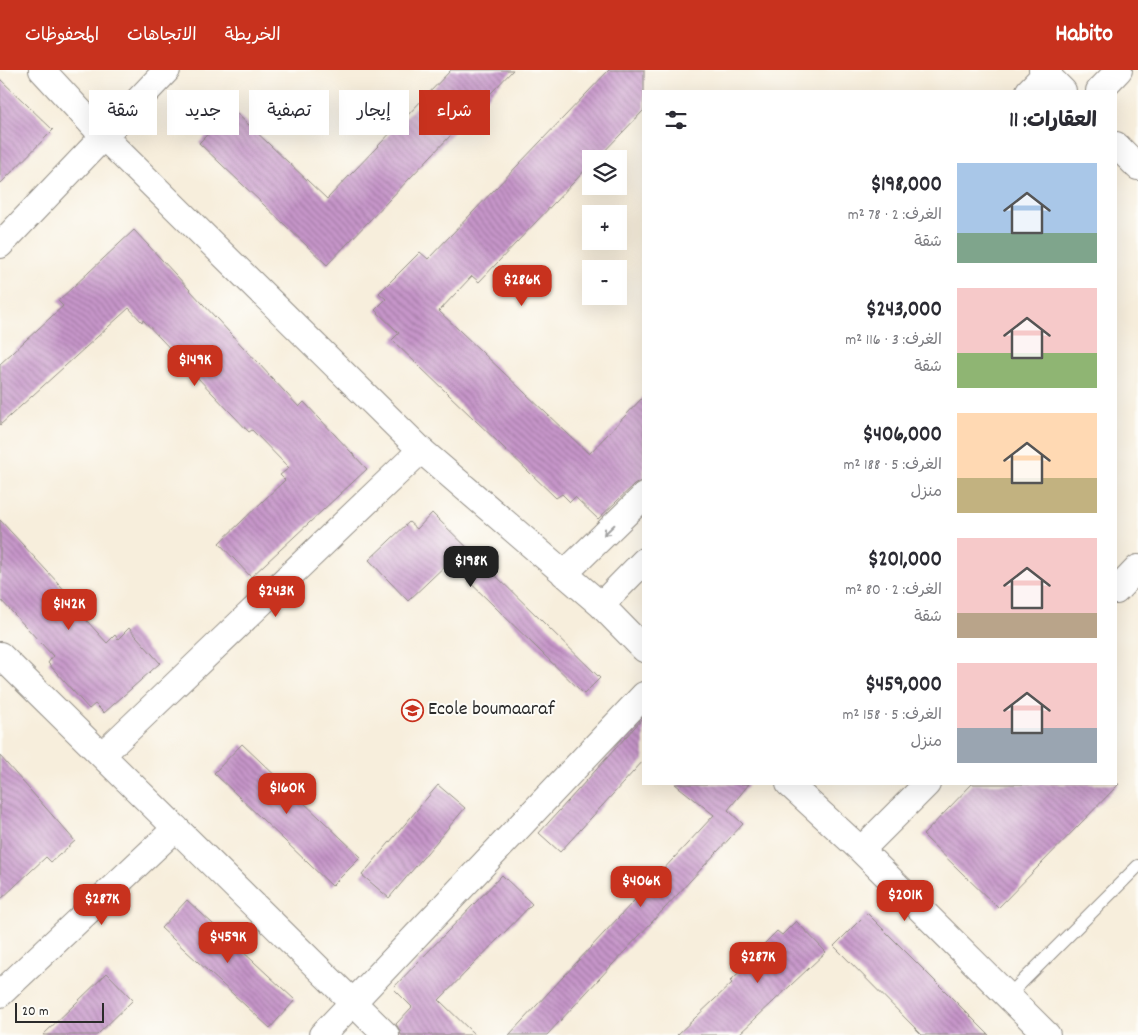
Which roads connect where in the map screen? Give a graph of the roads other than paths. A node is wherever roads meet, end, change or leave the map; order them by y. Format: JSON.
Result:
{"nodes":[{"id":1,"x":42,"y":70,"type":"edge"},
{"id":2,"x":167,"y":70,"type":"edge"},
{"id":3,"x":1119,"y":70,"type":"edge"},
{"id":4,"x":1100,"y":90,"type":"edge"},
{"id":5,"x":104,"y":137,"type":"junction"},
{"id":6,"x":1117,"y":146,"type":"edge"},
{"id":7,"x":1138,"y":167,"type":"edge"},
{"id":8,"x":0,"y":245,"type":"edge"},
{"id":9,"x":421,"y":450,"type":"junction"},
{"id":10,"x":642,"y":498,"type":"edge"},
{"id":11,"x":642,"y":563,"type":"edge"},
{"id":12,"x":1138,"y":568,"type":"edge"},
{"id":13,"x":564,"y":574,"type":"junction"},
{"id":14,"x":1117,"y":590,"type":"edge"},
{"id":15,"x":601,"y":605,"type":"junction"},
{"id":16,"x":642,"y":647,"type":"edge"},
{"id":17,"x":0,"y":655,"type":"edge"},
{"id":18,"x":642,"y":697,"type":"edge"},
{"id":19,"x":102,"y":755,"type":"junction"},
{"id":20,"x":790,"y":785,"type":"edge"},
{"id":21,"x":926,"y":785,"type":"edge"},
{"id":22,"x":176,"y":828,"type":"junction"},
{"id":23,"x":862,"y":850,"type":"junction"},
{"id":24,"x":1138,"y":866,"type":"edge"},
{"id":25,"x":0,"y":994,"type":"edge"},
{"id":26,"x":1009,"y":995,"type":"junction"},
{"id":27,"x":354,"y":1003,"type":"junction"},
{"id":28,"x":322,"y":1035,"type":"edge"},
{"id":29,"x":386,"y":1035,"type":"edge"},
{"id":30,"x":1047,"y":1035,"type":"edge"}],
"edges":[{"from":1,"to":5,"type":"street"},
{"from":2,"to":5,"type":"street"},
{"from":3,"to":4,"type":"street"},
{"from":5,"to":8,"type":"street"},
{"from":5,"to":9,"type":"street"},
{"from":6,"to":7,"type":"street"},
{"from":9,"to":13,"type":"street"},
{"from":9,"to":19,"type":"street"},
{"from":10,"to":13,"type":"street","one_way":true},
{"from":11,"to":15,"type":"street"},
{"from":12,"to":14,"type":"street"},
{"from":13,"to":15,"type":"street"},
{"from":15,"to":16,"type":"street"},
{"from":17,"to":19,"type":"street"},
{"from":18,"to":27,"type":"street"},
{"from":19,"to":22,"type":"street"},
{"from":20,"to":23,"type":"street"},
{"from":21,"to":23,"type":"street"},
{"from":22,"to":25,"type":"street"},
{"from":22,"to":27,"type":"street"},
{"from":23,"to":26,"type":"street"},
{"from":24,"to":26,"type":"lane"},
{"from":26,"to":30,"type":"street"},
{"from":27,"to":28,"type":"street"},
{"from":27,"to":29,"type":"street"}]}
